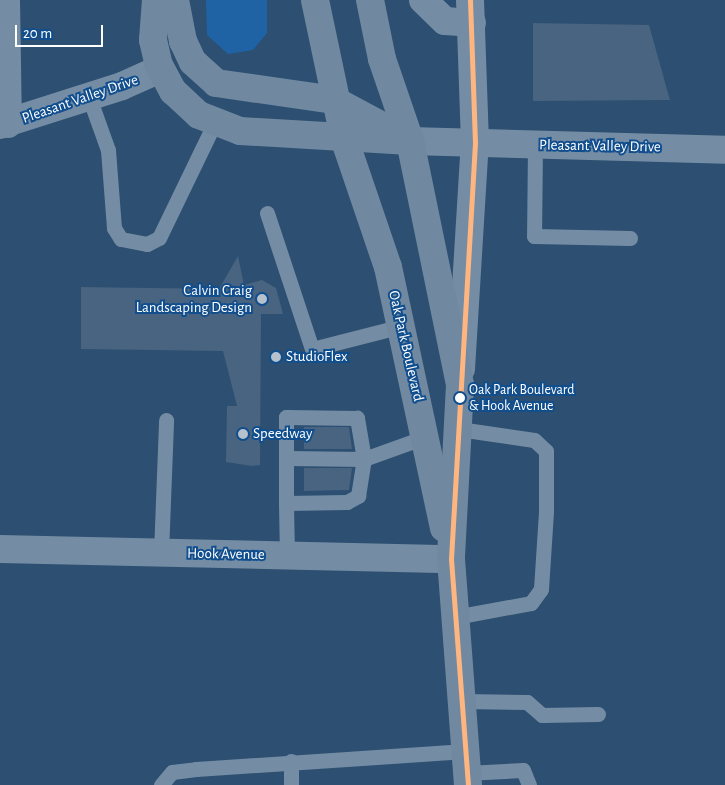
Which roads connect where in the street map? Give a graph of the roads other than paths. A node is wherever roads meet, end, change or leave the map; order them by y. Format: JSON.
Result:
{"nodes":[{"id":1,"x":6,"y":0,"type":"edge"},
{"id":2,"x":156,"y":0,"type":"edge"},
{"id":3,"x":175,"y":0,"type":"edge"},
{"id":4,"x":315,"y":0,"type":"edge"},
{"id":5,"x":370,"y":0,"type":"edge"},
{"id":6,"x":423,"y":0,"type":"edge"},
{"id":7,"x":471,"y":11,"type":"edge"},
{"id":8,"x":160,"y":69,"type":"junction"},
{"id":9,"x":89,"y":97,"type":"junction"},
{"id":10,"x":334,"y":100,"type":"junction"},
{"id":11,"x":215,"y":122,"type":"junction"},
{"id":12,"x":4,"y":125,"type":"edge"},
{"id":13,"x":344,"y":138,"type":"junction"},
{"id":14,"x":410,"y":141,"type":"junction"},
{"id":15,"x":475,"y":143,"type":"junction"},
{"id":16,"x":535,"y":145,"type":"junction"},
{"id":17,"x":725,"y":150,"type":"edge"},
{"id":18,"x":267,"y":213,"type":"dead end"},
{"id":19,"x":630,"y":238,"type":"dead end"},
{"id":20,"x":402,"y":326,"type":"junction"},
{"id":21,"x":460,"y":385,"type":"junction"},
{"id":22,"x":166,"y":420,"type":"dead end"},
{"id":23,"x":459,"y":429,"type":"junction"},
{"id":24,"x":426,"y":437,"type":"junction"},
{"id":25,"x":286,"y":458,"type":"junction"},
{"id":26,"x":364,"y":459,"type":"junction"},
{"id":27,"x":286,"y":503,"type":"junction"},
{"id":28,"x":0,"y":549,"type":"edge"},
{"id":29,"x":162,"y":552,"type":"junction"},
{"id":30,"x":287,"y":556,"type":"junction"},
{"id":31,"x":451,"y":559,"type":"junction"},
{"id":32,"x":455,"y":617,"type":"junction"},
{"id":33,"x":461,"y":700,"type":"junction"},
{"id":34,"x":598,"y":714,"type":"dead end"},
{"id":35,"x":291,"y":761,"type":"junction"},
{"id":36,"x":466,"y":770,"type":"edge"},
{"id":37,"x":161,"y":785,"type":"edge"},
{"id":38,"x":291,"y":785,"type":"edge"},
{"id":39,"x":529,"y":785,"type":"edge"}],
"edges":[{"from":1,"to":12,"type":"street"},
{"from":2,"to":8,"type":"street"},
{"from":3,"to":10,"type":"street"},
{"from":4,"to":10,"type":"street","name":"Oak Park Boulevard"},
{"from":5,"to":14,"type":"street","name":"Oak Park Boulevard"},
{"from":6,"to":7,"type":"street","name":"Oak Park Boulevard"},
{"from":7,"to":15,"type":"street","name":"Oak Park Boulevard"},
{"from":8,"to":9,"type":"street","name":"Pleasant Valley Drive"},
{"from":8,"to":11,"type":"street"},
{"from":9,"to":11,"type":"lane"},
{"from":9,"to":12,"type":"street","name":"Pleasant Valley Drive"},
{"from":10,"to":13,"type":"street","name":"Oak Park Boulevard"},
{"from":10,"to":14,"type":"street"},
{"from":11,"to":13,"type":"street"},
{"from":13,"to":14,"type":"street"},
{"from":13,"to":20,"type":"street","name":"Oak Park Boulevard"},
{"from":14,"to":15,"type":"street"},
{"from":14,"to":21,"type":"street","name":"Oak Park Boulevard"},
{"from":15,"to":16,"type":"street","name":"Pleasant Valley Drive"},
{"from":15,"to":21,"type":"street","name":"Oak Park Boulevard"},
{"from":16,"to":17,"type":"street","name":"Pleasant Valley Drive"},
{"from":16,"to":19,"type":"lane"},
{"from":18,"to":20,"type":"lane"},
{"from":20,"to":24,"type":"street","name":"Oak Park Boulevard"},
{"from":21,"to":23,"type":"street","name":"Oak Park Boulevard"},
{"from":22,"to":29,"type":"lane"},
{"from":23,"to":31,"type":"street","name":"Oak Park Boulevard"},
{"from":23,"to":32,"type":"lane"},
{"from":24,"to":26,"type":"lane"},
{"from":24,"to":31,"type":"street","name":"Oak Park Boulevard"},
{"from":25,"to":26,"type":"lane"},
{"from":25,"to":26,"type":"lane"},
{"from":25,"to":27,"type":"lane"},
{"from":26,"to":27,"type":"lane"},
{"from":27,"to":30,"type":"lane"},
{"from":28,"to":29,"type":"street","name":"Hook Avenue"},
{"from":29,"to":30,"type":"street","name":"Hook Avenue"},
{"from":30,"to":31,"type":"street","name":"Hook Avenue"},
{"from":31,"to":32,"type":"street","name":"Oak Park Boulevard"},
{"from":32,"to":33,"type":"street","name":"Oak Park Boulevard"},
{"from":33,"to":34,"type":"lane"},
{"from":33,"to":36,"type":"street","name":"Oak Park Boulevard"},
{"from":35,"to":36,"type":"lane"},
{"from":35,"to":37,"type":"lane"},
{"from":35,"to":38,"type":"lane"},
{"from":36,"to":39,"type":"lane"}]}
